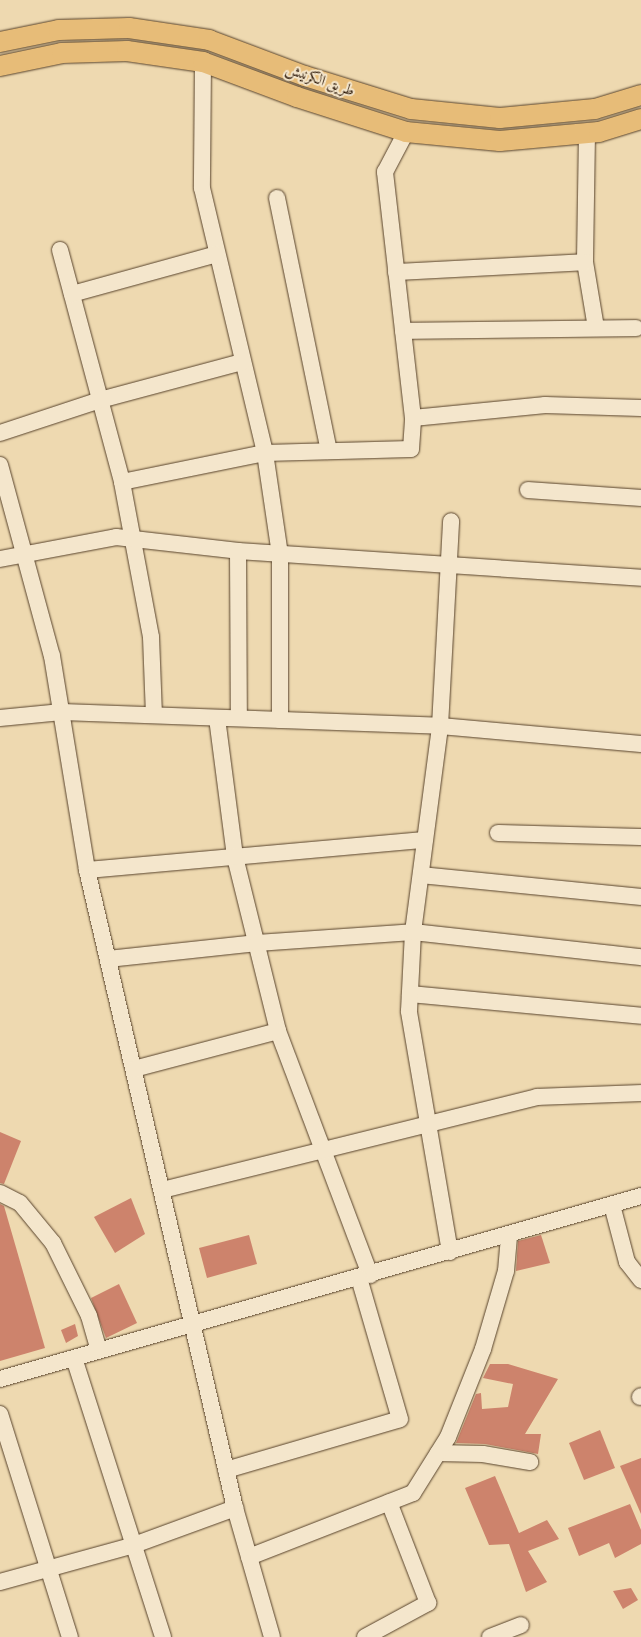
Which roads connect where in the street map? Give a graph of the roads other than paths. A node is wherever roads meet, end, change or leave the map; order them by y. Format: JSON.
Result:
{"nodes":[{"id":1,"x":0,"y":42,"type":"edge"},
{"id":2,"x":203,"y":62,"type":"junction"},
{"id":3,"x":0,"y":66,"type":"edge"},
{"id":4,"x":641,"y":95,"type":"edge"},
{"id":5,"x":641,"y":119,"type":"edge"},
{"id":6,"x":406,"y":132,"type":"junction"},
{"id":7,"x":587,"y":133,"type":"junction"},
{"id":8,"x":277,"y":198,"type":"dead end"},
{"id":9,"x":60,"y":250,"type":"dead end"},
{"id":10,"x":217,"y":254,"type":"junction"},
{"id":11,"x":585,"y":262,"type":"junction"},
{"id":12,"x":396,"y":272,"type":"junction"},
{"id":13,"x":72,"y":294,"type":"junction"},
{"id":14,"x":596,"y":328,"type":"junction"},
{"id":15,"x":636,"y":328,"type":"dead end"},
{"id":16,"x":403,"y":331,"type":"junction"},
{"id":17,"x":242,"y":362,"type":"junction"},
{"id":18,"x":100,"y":400,"type":"junction"},
{"id":19,"x":641,"y":408,"type":"edge"},
{"id":20,"x":413,"y":418,"type":"junction"},
{"id":21,"x":0,"y":433,"type":"edge"},
{"id":22,"x":329,"y":451,"type":"junction"},
{"id":23,"x":265,"y":453,"type":"junction"},
{"id":24,"x":0,"y":465,"type":"edge"},
{"id":25,"x":122,"y":482,"type":"junction"},
{"id":26,"x":528,"y":490,"type":"dead end"},
{"id":27,"x":641,"y":498,"type":"edge"},
{"id":28,"x":451,"y":521,"type":"dead end"},
{"id":29,"x":131,"y":539,"type":"junction"},
{"id":30,"x":238,"y":552,"type":"junction"},
{"id":31,"x":24,"y":554,"type":"junction"},
{"id":32,"x":280,"y":555,"type":"junction"},
{"id":33,"x":0,"y":559,"type":"edge"},
{"id":34,"x":449,"y":567,"type":"junction"},
{"id":35,"x":641,"y":578,"type":"edge"},
{"id":36,"x":62,"y":712,"type":"junction"},
{"id":37,"x":154,"y":715,"type":"junction"},
{"id":38,"x":0,"y":718,"type":"edge"},
{"id":39,"x":217,"y":718,"type":"junction"},
{"id":40,"x":239,"y":718,"type":"junction"},
{"id":41,"x":280,"y":720,"type":"junction"},
{"id":42,"x":440,"y":726,"type":"junction"},
{"id":43,"x":641,"y":744,"type":"edge"},
{"id":44,"x":498,"y":833,"type":"dead end"},
{"id":45,"x":641,"y":837,"type":"edge"},
{"id":46,"x":425,"y":840,"type":"junction"},
{"id":47,"x":235,"y":857,"type":"junction"},
{"id":48,"x":88,"y":870,"type":"junction"},
{"id":49,"x":421,"y":875,"type":"junction"},
{"id":50,"x":641,"y":897,"type":"edge"},
{"id":51,"x":413,"y":932,"type":"junction"},
{"id":52,"x":257,"y":943,"type":"junction"},
{"id":53,"x":641,"y":957,"type":"edge"},
{"id":54,"x":108,"y":959,"type":"junction"},
{"id":55,"x":410,"y":994,"type":"junction"},
{"id":56,"x":641,"y":1016,"type":"edge"},
{"id":57,"x":278,"y":1031,"type":"junction"},
{"id":58,"x":134,"y":1069,"type":"junction"},
{"id":59,"x":641,"y":1093,"type":"edge"},
{"id":60,"x":427,"y":1124,"type":"junction"},
{"id":61,"x":323,"y":1150,"type":"junction"},
{"id":62,"x":162,"y":1190,"type":"junction"},
{"id":63,"x":0,"y":1193,"type":"edge"},
{"id":64,"x":641,"y":1196,"type":"edge"},
{"id":65,"x":612,"y":1205,"type":"junction"},
{"id":66,"x":510,"y":1235,"type":"junction"},
{"id":67,"x":450,"y":1252,"type":"junction"},
{"id":68,"x":365,"y":1277,"type":"junction"},
{"id":69,"x":641,"y":1280,"type":"edge"},
{"id":70,"x":193,"y":1323,"type":"junction"},
{"id":71,"x":99,"y":1350,"type":"junction"},
{"id":72,"x":74,"y":1358,"type":"junction"},
{"id":73,"x":0,"y":1379,"type":"edge"},
{"id":74,"x":0,"y":1414,"type":"edge"},
{"id":75,"x":438,"y":1453,"type":"junction"},
{"id":76,"x":530,"y":1462,"type":"dead end"},
{"id":77,"x":226,"y":1470,"type":"junction"},
{"id":78,"x":389,"y":1502,"type":"junction"},
{"id":79,"x":235,"y":1508,"type":"junction"},
{"id":80,"x":134,"y":1545,"type":"junction"},
{"id":81,"x":249,"y":1557,"type":"junction"},
{"id":82,"x":48,"y":1569,"type":"junction"},
{"id":83,"x":0,"y":1582,"type":"edge"},
{"id":84,"x":521,"y":1625,"type":"dead end"},
{"id":85,"x":70,"y":1637,"type":"edge"},
{"id":86,"x":163,"y":1637,"type":"edge"},
{"id":87,"x":272,"y":1637,"type":"edge"},
{"id":88,"x":365,"y":1637,"type":"edge"},
{"id":89,"x":490,"y":1637,"type":"edge"}],
"edges":[{"from":1,"to":4,"type":"main road","name":"طريق الكرنيش"},
{"from":2,"to":3,"type":"main road","name":"طريق الكرنيش"},
{"from":2,"to":6,"type":"main road","name":"طريق الكرنيش"},
{"from":2,"to":10,"type":"street"},
{"from":5,"to":7,"type":"main road","name":"طريق الكرنيش"},
{"from":6,"to":7,"type":"main road","name":"طريق الكرنيش"},
{"from":6,"to":12,"type":"street"},
{"from":7,"to":11,"type":"street"},
{"from":8,"to":22,"type":"street"},
{"from":9,"to":13,"type":"street"},
{"from":10,"to":13,"type":"street"},
{"from":10,"to":17,"type":"street"},
{"from":11,"to":12,"type":"street"},
{"from":11,"to":14,"type":"street"},
{"from":12,"to":16,"type":"street"},
{"from":13,"to":18,"type":"street"},
{"from":14,"to":15,"type":"street"},
{"from":14,"to":16,"type":"street"},
{"from":16,"to":20,"type":"street"},
{"from":17,"to":18,"type":"street"},
{"from":17,"to":23,"type":"street"},
{"from":18,"to":21,"type":"street"},
{"from":18,"to":25,"type":"street"},
{"from":19,"to":20,"type":"street"},
{"from":20,"to":22,"type":"street"},
{"from":22,"to":23,"type":"street"},
{"from":23,"to":25,"type":"street"},
{"from":23,"to":32,"type":"street"},
{"from":24,"to":31,"type":"street"},
{"from":25,"to":29,"type":"street"},
{"from":26,"to":27,"type":"street"},
{"from":28,"to":34,"type":"street"},
{"from":29,"to":30,"type":"street"},
{"from":29,"to":31,"type":"street"},
{"from":29,"to":37,"type":"street"},
{"from":30,"to":32,"type":"street"},
{"from":30,"to":40,"type":"street"},
{"from":31,"to":33,"type":"street"},
{"from":31,"to":36,"type":"street"},
{"from":32,"to":34,"type":"street"},
{"from":32,"to":41,"type":"street"},
{"from":34,"to":35,"type":"street"},
{"from":34,"to":42,"type":"street"},
{"from":36,"to":37,"type":"street"},
{"from":36,"to":38,"type":"street"},
{"from":36,"to":48,"type":"street"},
{"from":37,"to":39,"type":"street"},
{"from":39,"to":40,"type":"street"},
{"from":39,"to":47,"type":"street"},
{"from":40,"to":41,"type":"street"},
{"from":41,"to":42,"type":"street"},
{"from":42,"to":43,"type":"street"},
{"from":42,"to":46,"type":"street"},
{"from":44,"to":45,"type":"street"},
{"from":46,"to":47,"type":"street"},
{"from":46,"to":49,"type":"street"},
{"from":47,"to":48,"type":"street"},
{"from":47,"to":52,"type":"street"},
{"from":48,"to":54,"type":"street"},
{"from":49,"to":50,"type":"street"},
{"from":49,"to":51,"type":"street"},
{"from":51,"to":52,"type":"street"},
{"from":51,"to":53,"type":"street"},
{"from":51,"to":55,"type":"street"},
{"from":52,"to":54,"type":"street"},
{"from":52,"to":57,"type":"street"},
{"from":54,"to":58,"type":"street"},
{"from":55,"to":56,"type":"street"},
{"from":55,"to":60,"type":"street"},
{"from":57,"to":58,"type":"street"},
{"from":57,"to":61,"type":"street"},
{"from":58,"to":62,"type":"street"},
{"from":59,"to":60,"type":"street"},
{"from":60,"to":61,"type":"street"},
{"from":60,"to":67,"type":"street"},
{"from":61,"to":62,"type":"street"},
{"from":61,"to":68,"type":"street"},
{"from":62,"to":70,"type":"street"},
{"from":63,"to":71,"type":"street"},
{"from":64,"to":65,"type":"street"},
{"from":65,"to":66,"type":"street"},
{"from":65,"to":69,"type":"street"},
{"from":66,"to":67,"type":"street"},
{"from":66,"to":75,"type":"street"},
{"from":67,"to":68,"type":"street"},
{"from":68,"to":70,"type":"street"},
{"from":68,"to":77,"type":"street"},
{"from":70,"to":71,"type":"street"},
{"from":70,"to":77,"type":"street"},
{"from":71,"to":72,"type":"street"},
{"from":72,"to":73,"type":"street"},
{"from":72,"to":80,"type":"street"},
{"from":74,"to":82,"type":"street"},
{"from":75,"to":76,"type":"street"},
{"from":75,"to":78,"type":"street"},
{"from":77,"to":79,"type":"street"},
{"from":78,"to":81,"type":"street"},
{"from":78,"to":88,"type":"street"},
{"from":79,"to":80,"type":"street"},
{"from":79,"to":81,"type":"street"},
{"from":80,"to":82,"type":"street"},
{"from":80,"to":86,"type":"street"},
{"from":81,"to":87,"type":"street"},
{"from":82,"to":83,"type":"street"},
{"from":82,"to":85,"type":"street"},
{"from":84,"to":89,"type":"street"}]}
